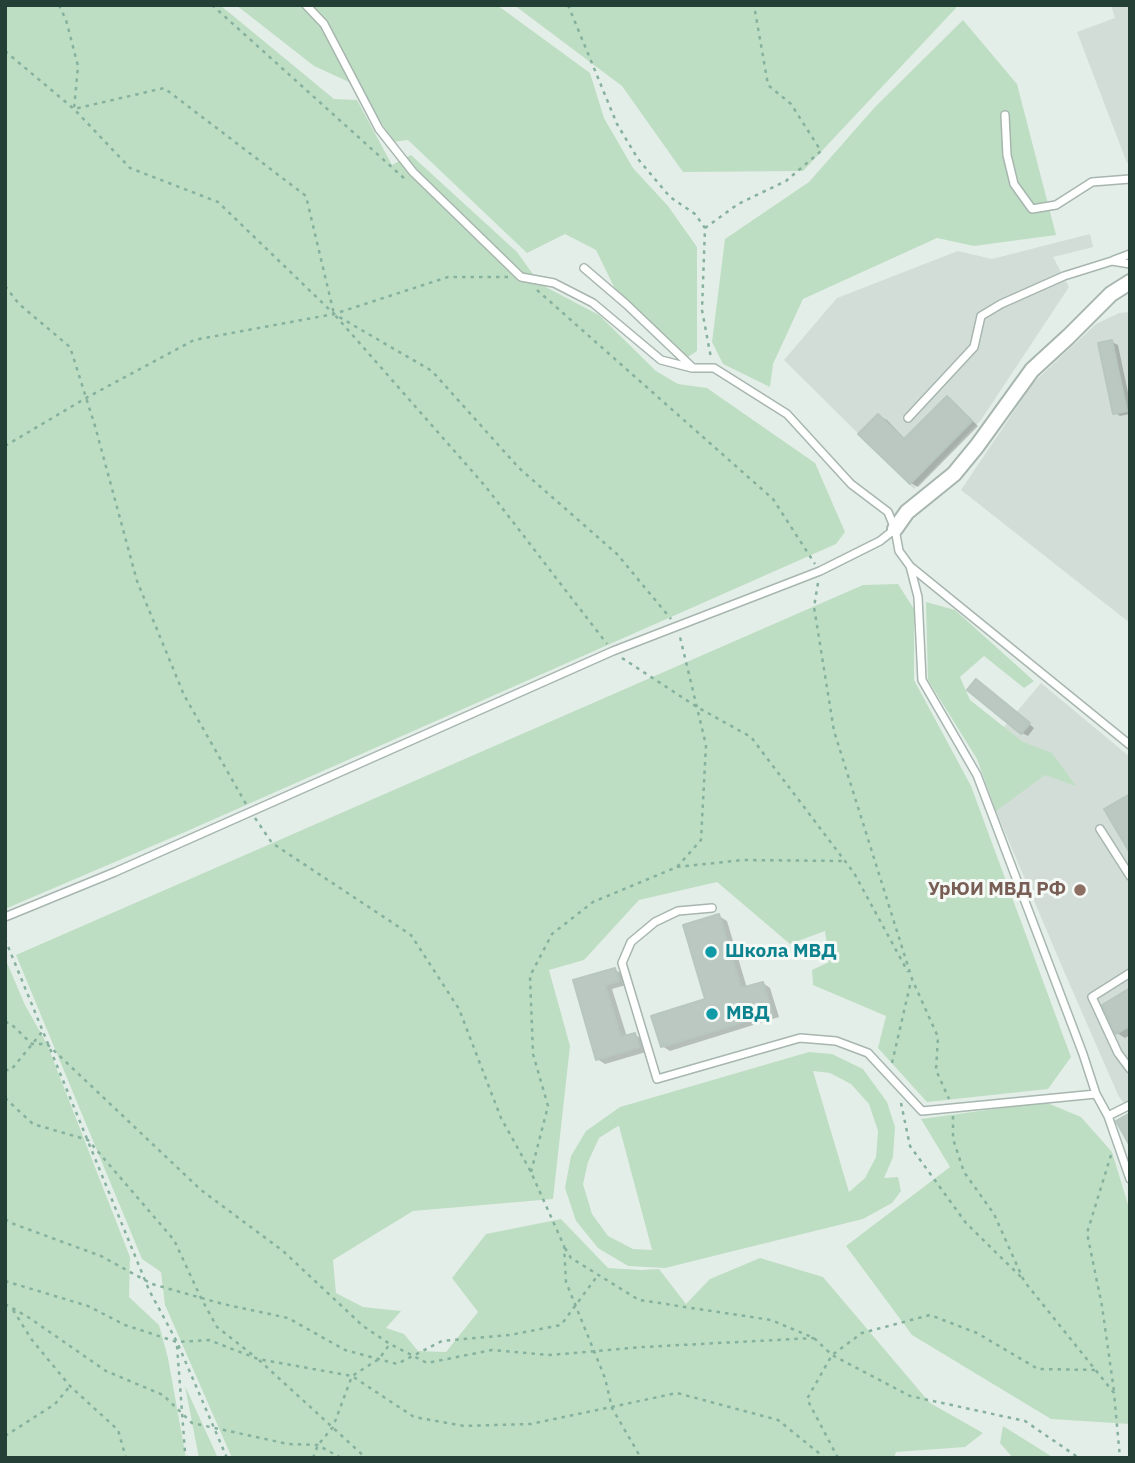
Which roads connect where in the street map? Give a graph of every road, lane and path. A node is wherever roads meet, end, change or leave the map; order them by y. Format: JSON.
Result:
{"nodes":[{"id":1,"x":60,"y":5,"type":"edge"},
{"id":2,"x":306,"y":5,"type":"edge"},
{"id":3,"x":568,"y":5,"type":"edge"},
{"id":4,"x":754,"y":5,"type":"edge"},
{"id":5,"x":5,"y":51,"type":"edge"},
{"id":6,"x":74,"y":109,"type":"junction"},
{"id":7,"x":1005,"y":115,"type":"dead end"},
{"id":8,"x":1130,"y":179,"type":"edge"},
{"id":9,"x":705,"y":228,"type":"junction"},
{"id":10,"x":1130,"y":254,"type":"edge"},
{"id":11,"x":1112,"y":261,"type":"junction"},
{"id":12,"x":1130,"y":264,"type":"edge"},
{"id":13,"x":584,"y":268,"type":"dead end"},
{"id":14,"x":522,"y":277,"type":"junction"},
{"id":15,"x":1130,"y":282,"type":"edge"},
{"id":16,"x":5,"y":286,"type":"edge"},
{"id":17,"x":334,"y":314,"type":"junction"},
{"id":18,"x":692,"y":368,"type":"junction"},
{"id":19,"x":714,"y":368,"type":"junction"},
{"id":20,"x":86,"y":398,"type":"junction"},
{"id":21,"x":908,"y":418,"type":"dead end"},
{"id":22,"x":5,"y":446,"type":"edge"},
{"id":23,"x":895,"y":529,"type":"junction"},
{"id":24,"x":910,"y":566,"type":"junction"},
{"id":25,"x":820,"y":571,"type":"junction"},
{"id":26,"x":677,"y":626,"type":"junction"},
{"id":27,"x":613,"y":652,"type":"junction"},
{"id":28,"x":697,"y":707,"type":"junction"},
{"id":29,"x":1130,"y":746,"type":"edge"},
{"id":30,"x":250,"y":812,"type":"junction"},
{"id":31,"x":1100,"y":829,"type":"dead end"},
{"id":32,"x":845,"y":861,"type":"junction"},
{"id":33,"x":677,"y":867,"type":"junction"},
{"id":34,"x":1130,"y":876,"type":"edge"},
{"id":35,"x":712,"y":908,"type":"dead end"},
{"id":36,"x":5,"y":917,"type":"edge"},
{"id":37,"x":5,"y":939,"type":"edge"},
{"id":38,"x":1130,"y":972,"type":"edge"},
{"id":39,"x":912,"y":979,"type":"junction"},
{"id":40,"x":5,"y":1022,"type":"edge"},
{"id":41,"x":42,"y":1032,"type":"junction"},
{"id":42,"x":32,"y":1044,"type":"junction"},
{"id":43,"x":47,"y":1044,"type":"junction"},
{"id":44,"x":892,"y":1063,"type":"dead end"},
{"id":45,"x":1130,"y":1069,"type":"edge"},
{"id":46,"x":5,"y":1070,"type":"edge"},
{"id":47,"x":897,"y":1085,"type":"junction"},
{"id":48,"x":1096,"y":1094,"type":"junction"},
{"id":49,"x":5,"y":1098,"type":"edge"},
{"id":50,"x":1130,"y":1105,"type":"edge"},
{"id":51,"x":953,"y":1107,"type":"junction"},
{"id":52,"x":1108,"y":1116,"type":"junction"},
{"id":53,"x":88,"y":1140,"type":"junction"},
{"id":54,"x":1112,"y":1152,"type":"dead end"},
{"id":55,"x":531,"y":1172,"type":"junction"},
{"id":56,"x":1130,"y":1179,"type":"edge"},
{"id":57,"x":5,"y":1219,"type":"edge"},
{"id":58,"x":564,"y":1246,"type":"junction"},
{"id":59,"x":598,"y":1275,"type":"junction"},
{"id":60,"x":145,"y":1280,"type":"junction"},
{"id":61,"x":5,"y":1281,"type":"edge"},
{"id":62,"x":1024,"y":1281,"type":"junction"},
{"id":63,"x":201,"y":1298,"type":"junction"},
{"id":64,"x":5,"y":1301,"type":"edge"},
{"id":65,"x":576,"y":1305,"type":"junction"},
{"id":66,"x":12,"y":1308,"type":"junction"},
{"id":67,"x":814,"y":1338,"type":"junction"},
{"id":68,"x":177,"y":1342,"type":"junction"},
{"id":69,"x":390,"y":1345,"type":"junction"},
{"id":70,"x":595,"y":1351,"type":"junction"},
{"id":71,"x":832,"y":1355,"type":"junction"},
{"id":72,"x":413,"y":1356,"type":"junction"},
{"id":73,"x":258,"y":1359,"type":"junction"},
{"id":74,"x":379,"y":1359,"type":"junction"},
{"id":75,"x":1096,"y":1370,"type":"junction"},
{"id":76,"x":352,"y":1376,"type":"junction"},
{"id":77,"x":70,"y":1386,"type":"junction"},
{"id":78,"x":1114,"y":1393,"type":"junction"},
{"id":79,"x":612,"y":1408,"type":"junction"},
{"id":80,"x":182,"y":1414,"type":"junction"},
{"id":81,"x":214,"y":1427,"type":"junction"},
{"id":82,"x":333,"y":1427,"type":"junction"},
{"id":83,"x":5,"y":1436,"type":"edge"},
{"id":84,"x":318,"y":1445,"type":"junction"},
{"id":85,"x":126,"y":1458,"type":"edge"},
{"id":86,"x":187,"y":1458,"type":"edge"},
{"id":87,"x":227,"y":1458,"type":"edge"},
{"id":88,"x":313,"y":1458,"type":"edge"},
{"id":89,"x":341,"y":1458,"type":"edge"},
{"id":90,"x":366,"y":1458,"type":"edge"},
{"id":91,"x":641,"y":1458,"type":"edge"},
{"id":92,"x":825,"y":1458,"type":"edge"},
{"id":93,"x":838,"y":1458,"type":"edge"},
{"id":94,"x":1079,"y":1458,"type":"edge"},
{"id":95,"x":1120,"y":1458,"type":"edge"}],
"edges":[{"from":1,"to":6,"type":"path"},
{"from":2,"to":14,"type":"lane"},
{"from":3,"to":9,"type":"path"},
{"from":4,"to":9,"type":"path"},
{"from":5,"to":6,"type":"path"},
{"from":6,"to":17,"type":"path"},
{"from":6,"to":17,"type":"path"},
{"from":7,"to":8,"type":"lane"},
{"from":9,"to":19,"type":"path"},
{"from":10,"to":11,"type":"lane"},
{"from":11,"to":12,"type":"lane"},
{"from":11,"to":21,"type":"lane"},
{"from":13,"to":18,"type":"lane"},
{"from":14,"to":17,"type":"path"},
{"from":14,"to":18,"type":"lane"},
{"from":15,"to":23,"type":"street"},
{"from":16,"to":20,"type":"path"},
{"from":17,"to":20,"type":"path"},
{"from":17,"to":26,"type":"path"},
{"from":17,"to":27,"type":"path"},
{"from":18,"to":19,"type":"lane"},
{"from":19,"to":23,"type":"lane"},
{"from":20,"to":22,"type":"path"},
{"from":20,"to":30,"type":"path"},
{"from":23,"to":24,"type":"lane"},
{"from":23,"to":25,"type":"lane"},
{"from":24,"to":29,"type":"lane"},
{"from":24,"to":48,"type":"lane"},
{"from":25,"to":26,"type":"lane"},
{"from":25,"to":39,"type":"path"},
{"from":26,"to":27,"type":"lane"},
{"from":26,"to":28,"type":"path"},
{"from":27,"to":28,"type":"path"},
{"from":27,"to":30,"type":"lane"},
{"from":28,"to":32,"type":"path"},
{"from":28,"to":33,"type":"path"},
{"from":30,"to":36,"type":"lane"},
{"from":30,"to":55,"type":"path"},
{"from":31,"to":34,"type":"lane"},
{"from":32,"to":33,"type":"path"},
{"from":32,"to":39,"type":"path"},
{"from":33,"to":55,"type":"path"},
{"from":35,"to":47,"type":"lane"},
{"from":37,"to":41,"type":"path"},
{"from":38,"to":45,"type":"lane"},
{"from":39,"to":44,"type":"path"},
{"from":39,"to":51,"type":"path"},
{"from":40,"to":42,"type":"path"},
{"from":41,"to":42,"type":"path"},
{"from":41,"to":43,"type":"path"},
{"from":42,"to":43,"type":"path"},
{"from":42,"to":46,"type":"path"},
{"from":43,"to":53,"type":"path"},
{"from":43,"to":69,"type":"path"},
{"from":47,"to":51,"type":"lane"},
{"from":47,"to":62,"type":"path"},
{"from":48,"to":51,"type":"lane"},
{"from":48,"to":52,"type":"lane"},
{"from":49,"to":53,"type":"path"},
{"from":50,"to":52,"type":"lane"},
{"from":51,"to":62,"type":"path"},
{"from":52,"to":56,"type":"lane"},
{"from":53,"to":60,"type":"path"},
{"from":53,"to":63,"type":"path"},
{"from":54,"to":78,"type":"path"},
{"from":55,"to":58,"type":"path"},
{"from":57,"to":60,"type":"path"},
{"from":58,"to":59,"type":"path"},
{"from":58,"to":65,"type":"path"},
{"from":59,"to":65,"type":"path"},
{"from":59,"to":67,"type":"path"},
{"from":60,"to":63,"type":"path"},
{"from":60,"to":68,"type":"path"},
{"from":61,"to":68,"type":"path"},
{"from":62,"to":75,"type":"path"},
{"from":63,"to":73,"type":"path"},
{"from":63,"to":74,"type":"path"},
{"from":64,"to":66,"type":"path"},
{"from":65,"to":70,"type":"path"},
{"from":65,"to":72,"type":"path"},
{"from":66,"to":77,"type":"path"},
{"from":66,"to":80,"type":"path"},
{"from":67,"to":70,"type":"path"},
{"from":67,"to":71,"type":"path"},
{"from":68,"to":73,"type":"path"},
{"from":68,"to":80,"type":"path"},
{"from":68,"to":81,"type":"path"},
{"from":69,"to":72,"type":"path"},
{"from":69,"to":74,"type":"path"},
{"from":70,"to":72,"type":"path"},
{"from":70,"to":79,"type":"path"},
{"from":71,"to":75,"type":"path"},
{"from":71,"to":93,"type":"path"},
{"from":71,"to":94,"type":"path"},
{"from":72,"to":74,"type":"path"},
{"from":73,"to":76,"type":"path"},
{"from":73,"to":82,"type":"path"},
{"from":74,"to":76,"type":"path"},
{"from":75,"to":78,"type":"path"},
{"from":76,"to":79,"type":"path"},
{"from":76,"to":82,"type":"path"},
{"from":77,"to":83,"type":"path"},
{"from":77,"to":85,"type":"path"},
{"from":78,"to":95,"type":"path"},
{"from":79,"to":91,"type":"path"},
{"from":79,"to":92,"type":"path"},
{"from":80,"to":81,"type":"path"},
{"from":80,"to":86,"type":"path"},
{"from":81,"to":84,"type":"path"},
{"from":81,"to":87,"type":"path"},
{"from":82,"to":84,"type":"path"},
{"from":82,"to":90,"type":"path"},
{"from":84,"to":88,"type":"path"},
{"from":84,"to":89,"type":"path"}]}
